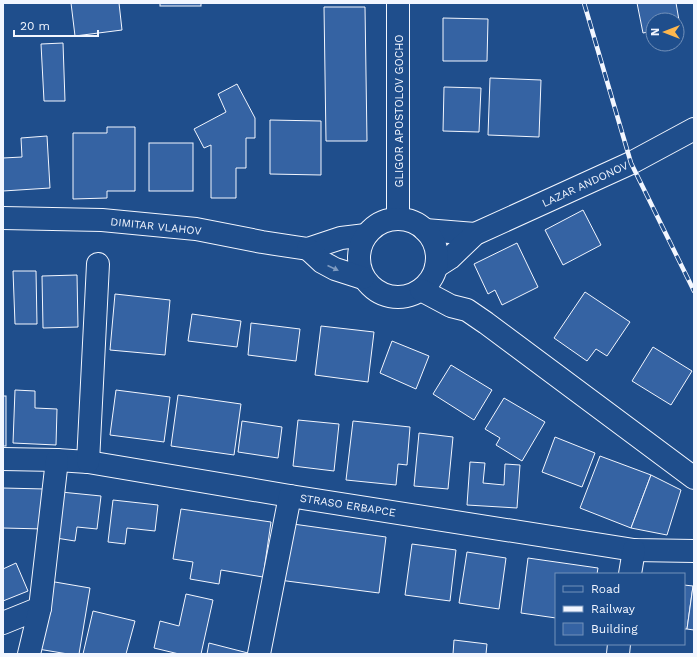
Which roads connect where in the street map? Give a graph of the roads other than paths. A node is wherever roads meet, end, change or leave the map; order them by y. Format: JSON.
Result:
{"nodes":[{"id":1,"x":398,"y":3,"type":"edge"},
{"id":2,"x":694,"y":129,"type":"edge"},
{"id":3,"x":3,"y":218,"type":"edge"},
{"id":4,"x":398,"y":218,"type":"junction"},
{"id":5,"x":425,"y":230,"type":"junction"},
{"id":6,"x":475,"y":234,"type":"junction"},
{"id":7,"x":366,"y":235,"type":"junction"},
{"id":8,"x":308,"y":249,"type":"junction"},
{"id":9,"x":98,"y":264,"type":"dead end"},
{"id":10,"x":363,"y":278,"type":"junction"},
{"id":11,"x":430,"y":278,"type":"junction"},
{"id":12,"x":3,"y":459,"type":"edge"},
{"id":13,"x":57,"y":460,"type":"junction"},
{"id":14,"x":88,"y":462,"type":"junction"},
{"id":15,"x":694,"y":478,"type":"edge"},
{"id":16,"x":290,"y":496,"type":"junction"},
{"id":17,"x":634,"y":550,"type":"junction"},
{"id":18,"x":694,"y":551,"type":"edge"},
{"id":19,"x":630,"y":573,"type":"edge"},
{"id":20,"x":40,"y":608,"type":"junction"},
{"id":21,"x":3,"y":623,"type":"edge"},
{"id":22,"x":29,"y":654,"type":"edge"},
{"id":23,"x":259,"y":654,"type":"edge"}],
"edges":[{"from":1,"to":4,"type":"street","name":"GLIGOR APOSTOLOV GOCHO"},
{"from":2,"to":6,"type":"street","name":"LAZAR ANDONOV"},
{"from":3,"to":8,"type":"street","name":"DIMITAR VLAHOV"},
{"from":4,"to":5,"type":"street"},
{"from":4,"to":7,"type":"street"},
{"from":5,"to":6,"type":"street","name":"LAZAR ANDONOV"},
{"from":5,"to":11,"type":"street"},
{"from":6,"to":11,"type":"street","name":"LAZAR ANDONOV"},
{"from":7,"to":8,"type":"street","name":"DIMITAR VLAHOV"},
{"from":7,"to":10,"type":"street"},
{"from":8,"to":10,"type":"street","one_way":true},
{"from":9,"to":14,"type":"street"},
{"from":10,"to":11,"type":"street"},
{"from":11,"to":15,"type":"street"},
{"from":12,"to":13,"type":"street","name":"STRASO ERBAPCE"},
{"from":13,"to":14,"type":"street","name":"STRASO ERBAPCE"},
{"from":13,"to":20,"type":"street"},
{"from":14,"to":16,"type":"street","name":"STRASO ERBAPCE"},
{"from":16,"to":17,"type":"street","name":"STRASO ERBAPCE"},
{"from":16,"to":23,"type":"street"},
{"from":17,"to":18,"type":"street","name":"STRASO ERBAPCE"},
{"from":17,"to":19,"type":"street"},
{"from":20,"to":21,"type":"street"},
{"from":20,"to":22,"type":"street"}]}
